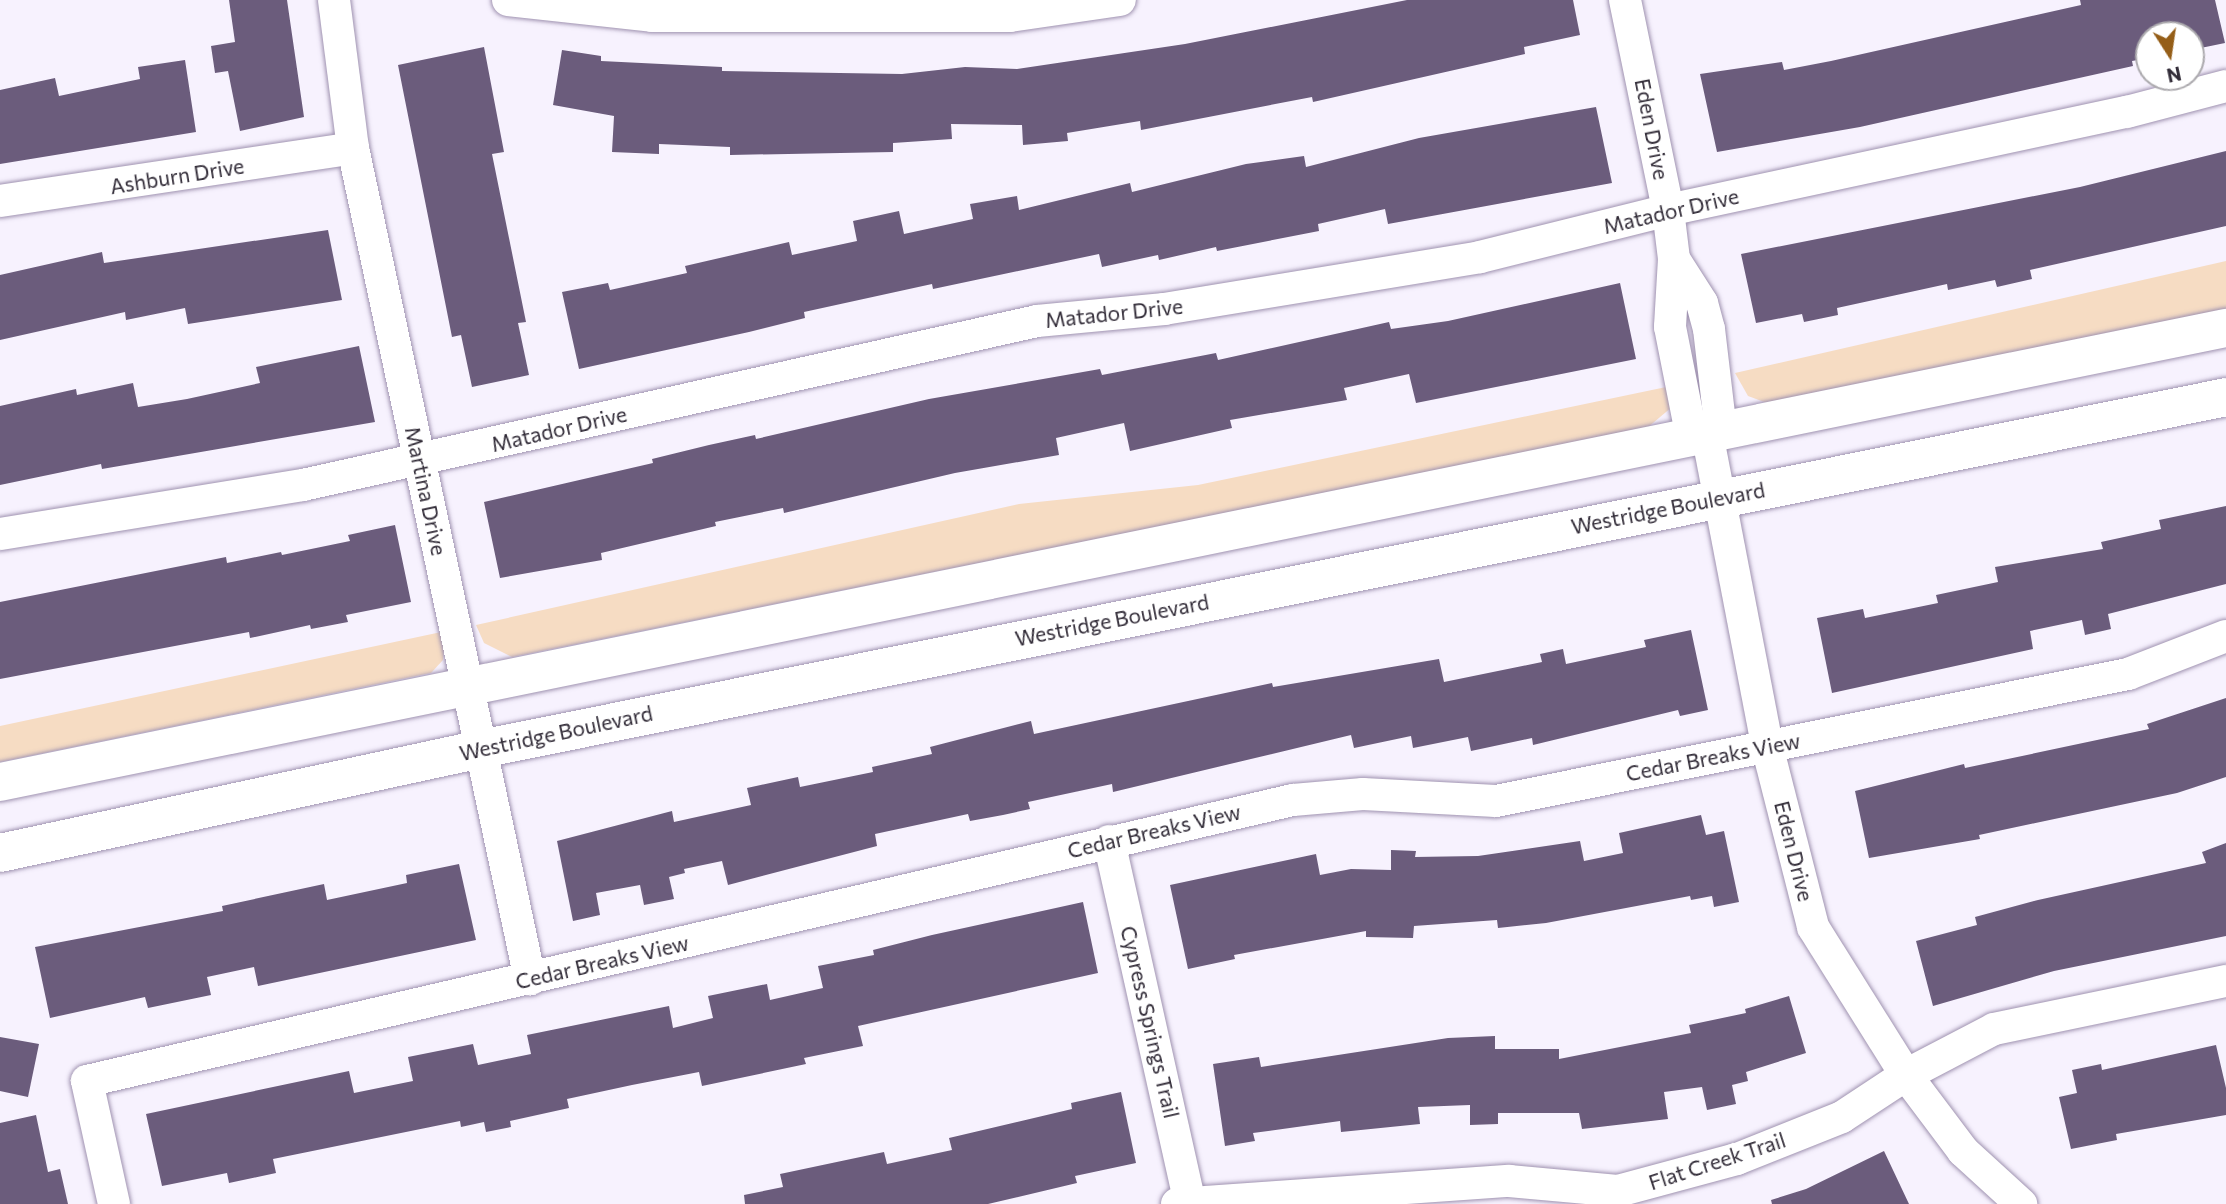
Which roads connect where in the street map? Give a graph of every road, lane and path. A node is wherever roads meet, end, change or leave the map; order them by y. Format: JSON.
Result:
{"nodes":[{"id":1,"x":334,"y":0,"type":"edge"},
{"id":2,"x":508,"y":0,"type":"edge"},
{"id":3,"x":1120,"y":0,"type":"edge"},
{"id":4,"x":1625,"y":0,"type":"edge"},
{"id":5,"x":2226,"y":86,"type":"edge"},
{"id":6,"x":353,"y":148,"type":"junction"},
{"id":7,"x":0,"y":201,"type":"edge"},
{"id":8,"x":1668,"y":209,"type":"junction"},
{"id":9,"x":2226,"y":328,"type":"edge"},
{"id":10,"x":2226,"y":397,"type":"edge"},
{"id":11,"x":1707,"y":433,"type":"junction"},
{"id":12,"x":419,"y":460,"type":"junction"},
{"id":13,"x":1721,"y":497,"type":"junction"},
{"id":14,"x":0,"y":534,"type":"edge"},
{"id":15,"x":2226,"y":636,"type":"edge"},
{"id":16,"x":467,"y":686,"type":"junction"},
{"id":17,"x":1767,"y":746,"type":"junction"},
{"id":18,"x":481,"y":748,"type":"junction"},
{"id":19,"x":0,"y":782,"type":"edge"},
{"id":20,"x":1109,"y":841,"type":"junction"},
{"id":21,"x":0,"y":853,"type":"edge"},
{"id":22,"x":530,"y":979,"type":"junction"},
{"id":23,"x":2226,"y":981,"type":"edge"},
{"id":24,"x":1906,"y":1075,"type":"junction"},
{"id":25,"x":1186,"y":1203,"type":"edge"},
{"id":26,"x":114,"y":1204,"type":"edge"},
{"id":27,"x":2021,"y":1204,"type":"edge"}],
"edges":[{"from":1,"to":6,"type":"street","name":"Martina Drive"},
{"from":2,"to":3,"type":"street"},
{"from":4,"to":8,"type":"street","name":"Eden Drive"},
{"from":5,"to":8,"type":"street","name":"Matador Drive"},
{"from":6,"to":7,"type":"street","name":"Ashburn Drive"},
{"from":6,"to":12,"type":"street","name":"Martina Drive"},
{"from":8,"to":11,"type":"street","name":"Eden Drive"},
{"from":8,"to":12,"type":"street","name":"Matador Drive"},
{"from":9,"to":11,"type":"main road"},
{"from":10,"to":13,"type":"main road","name":"Westridge Boulevard"},
{"from":11,"to":13,"type":"street","name":"Eden Drive"},
{"from":11,"to":16,"type":"main road"},
{"from":12,"to":14,"type":"street","name":"Matador Drive"},
{"from":12,"to":16,"type":"street","name":"Martina Drive"},
{"from":13,"to":17,"type":"street","name":"Eden Drive"},
{"from":13,"to":18,"type":"main road","name":"Westridge Boulevard"},
{"from":15,"to":17,"type":"street","name":"Cedar Breaks View"},
{"from":16,"to":18,"type":"street","name":"Martina Drive"},
{"from":16,"to":19,"type":"main road"},
{"from":17,"to":20,"type":"street","name":"Cedar Breaks View"},
{"from":17,"to":24,"type":"street","name":"Eden Drive"},
{"from":18,"to":21,"type":"main road","name":"Westridge Boulevard"},
{"from":18,"to":22,"type":"street","name":"Martina Drive"},
{"from":20,"to":22,"type":"street","name":"Cedar Breaks View"},
{"from":20,"to":25,"type":"street","name":"Cypress Springs Trail"},
{"from":22,"to":26,"type":"street","name":"Cedar Breaks View"},
{"from":23,"to":24,"type":"street","name":"Flat Creek Trail"},
{"from":24,"to":25,"type":"street","name":"Flat Creek Trail"},
{"from":24,"to":27,"type":"street","name":"Eden Drive"}]}
